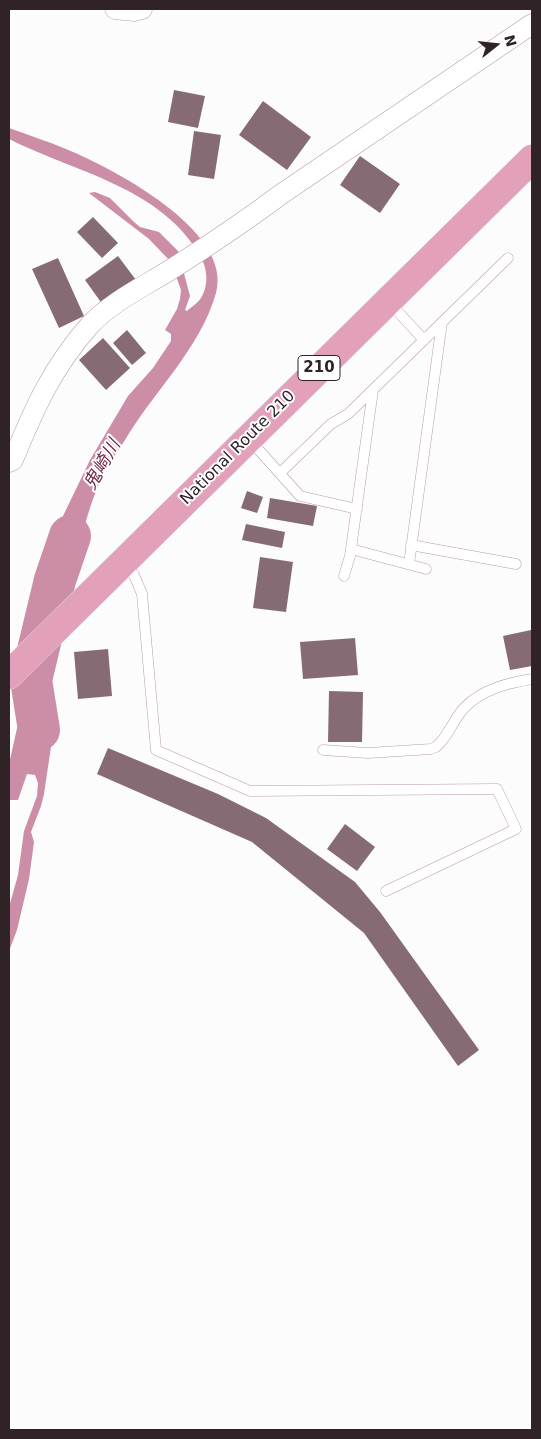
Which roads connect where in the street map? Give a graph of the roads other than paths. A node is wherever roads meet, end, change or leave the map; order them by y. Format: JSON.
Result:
{"nodes":[{"id":1,"x":115,"y":9,"type":"edge"},
{"id":2,"x":142,"y":9,"type":"edge"},
{"id":3,"x":532,"y":24,"type":"edge"},
{"id":4,"x":532,"y":159,"type":"edge"},
{"id":5,"x":508,"y":258,"type":"dead end"},
{"id":6,"x":388,"y":300,"type":"junction"},
{"id":7,"x":442,"y":322,"type":"junction"},
{"id":8,"x":424,"y":340,"type":"junction"},
{"id":9,"x":373,"y":390,"type":"junction"},
{"id":10,"x":248,"y":438,"type":"junction"},
{"id":11,"x":9,"y":462,"type":"edge"},
{"id":12,"x":280,"y":474,"type":"junction"},
{"id":13,"x":357,"y":509,"type":"junction"},
{"id":14,"x":411,"y":545,"type":"junction"},
{"id":15,"x":351,"y":549,"type":"junction"},
{"id":16,"x":409,"y":564,"type":"junction"},
{"id":17,"x":516,"y":564,"type":"dead end"},
{"id":18,"x":114,"y":569,"type":"junction"},
{"id":19,"x":426,"y":569,"type":"dead end"},
{"id":20,"x":344,"y":576,"type":"dead end"},
{"id":21,"x":15,"y":670,"type":"edge"},
{"id":22,"x":532,"y":679,"type":"edge"},
{"id":23,"x":323,"y":750,"type":"dead end"},
{"id":24,"x":386,"y":891,"type":"dead end"}],
"edges":[{"from":1,"to":2,"type":"street"},
{"from":3,"to":11,"type":"street"},
{"from":4,"to":6,"type":"highway","name":"National Route 210","number":"210"},
{"from":5,"to":7,"type":"lane"},
{"from":6,"to":8,"type":"lane"},
{"from":6,"to":10,"type":"highway","name":"National Route 210","number":"210"},
{"from":7,"to":8,"type":"lane"},
{"from":7,"to":14,"type":"lane"},
{"from":8,"to":9,"type":"lane"},
{"from":9,"to":12,"type":"lane"},
{"from":9,"to":13,"type":"lane"},
{"from":10,"to":12,"type":"lane"},
{"from":10,"to":18,"type":"highway","name":"National Route 210","number":"210"},
{"from":12,"to":13,"type":"lane"},
{"from":13,"to":15,"type":"lane"},
{"from":14,"to":16,"type":"lane"},
{"from":14,"to":17,"type":"lane"},
{"from":15,"to":16,"type":"lane"},
{"from":15,"to":20,"type":"lane"},
{"from":16,"to":19,"type":"lane"},
{"from":18,"to":21,"type":"highway","name":"National Route 210","number":"210"},
{"from":18,"to":24,"type":"lane"},
{"from":22,"to":23,"type":"lane"}]}
